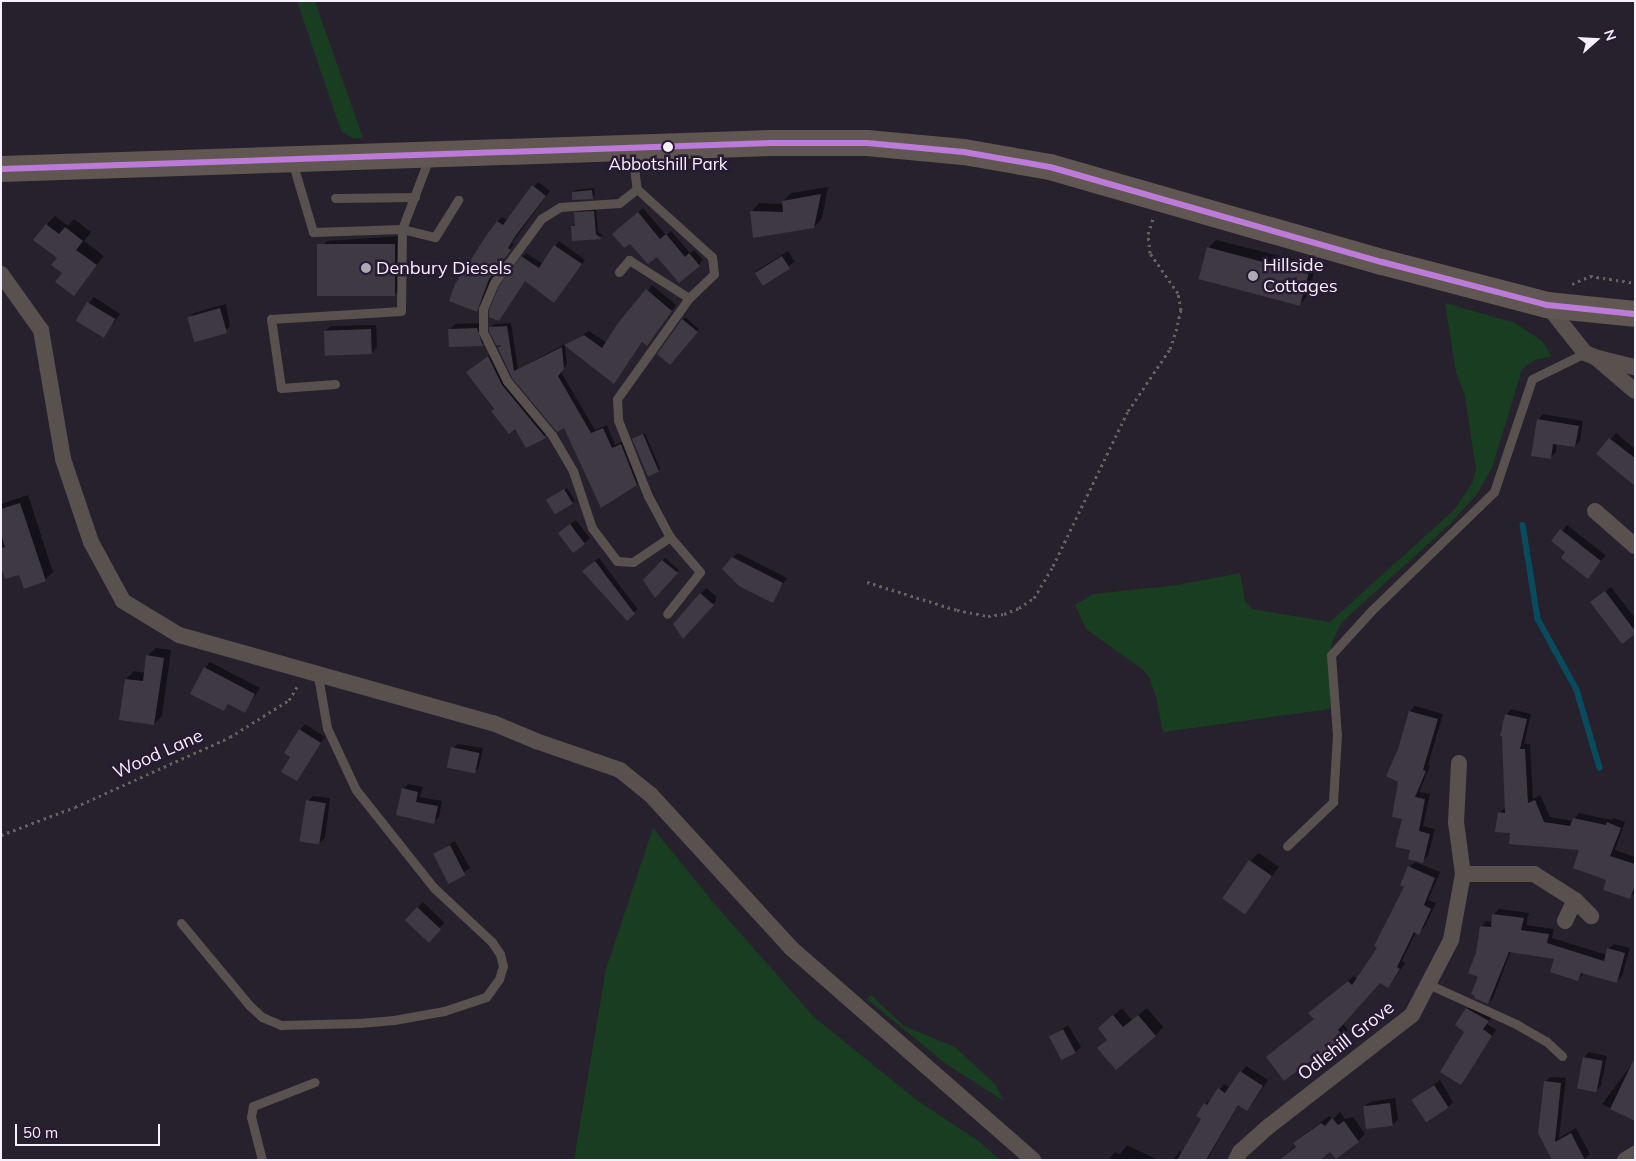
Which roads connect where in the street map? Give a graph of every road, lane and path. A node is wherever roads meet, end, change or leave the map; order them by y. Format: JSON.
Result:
{"nodes":[{"id":1,"x":632,"y":148,"type":"junction"},
{"id":2,"x":430,"y":155,"type":"junction"},
{"id":3,"x":292,"y":160,"type":"junction"},
{"id":4,"x":1,"y":169,"type":"edge"},
{"id":5,"x":637,"y":189,"type":"junction"},
{"id":6,"x":415,"y":197,"type":"junction"},
{"id":7,"x":1160,"y":197,"type":"junction"},
{"id":8,"x":335,"y":198,"type":"dead end"},
{"id":9,"x":458,"y":200,"type":"dead end"},
{"id":10,"x":402,"y":229,"type":"junction"},
{"id":11,"x":619,"y":272,"type":"dead end"},
{"id":12,"x":1,"y":274,"type":"edge"},
{"id":13,"x":1635,"y":283,"type":"edge"},
{"id":14,"x":1571,"y":284,"type":"dead end"},
{"id":15,"x":689,"y":298,"type":"junction"},
{"id":16,"x":1547,"y":305,"type":"junction"},
{"id":17,"x":1635,"y":314,"type":"edge"},
{"id":18,"x":1590,"y":355,"type":"junction"},
{"id":19,"x":1635,"y":367,"type":"edge"},
{"id":20,"x":335,"y":384,"type":"dead end"},
{"id":21,"x":1635,"y":391,"type":"edge"},
{"id":22,"x":1595,"y":511,"type":"dead end"},
{"id":23,"x":670,"y":538,"type":"junction"},
{"id":24,"x":1635,"y":546,"type":"edge"},
{"id":25,"x":867,"y":582,"type":"dead end"},
{"id":26,"x":667,"y":614,"type":"dead end"},
{"id":27,"x":312,"y":674,"type":"junction"},
{"id":28,"x":1459,"y":763,"type":"dead end"},
{"id":29,"x":1,"y":835,"type":"edge"},
{"id":30,"x":1287,"y":846,"type":"dead end"},
{"id":31,"x":1463,"y":874,"type":"junction"},
{"id":32,"x":1575,"y":900,"type":"junction"},
{"id":33,"x":1591,"y":916,"type":"dead end"},
{"id":34,"x":1564,"y":921,"type":"dead end"},
{"id":35,"x":181,"y":923,"type":"dead end"},
{"id":36,"x":1428,"y":984,"type":"junction"},
{"id":37,"x":1562,"y":1056,"type":"dead end"},
{"id":38,"x":315,"y":1082,"type":"dead end"},
{"id":39,"x":1635,"y":1154,"type":"edge"},
{"id":40,"x":262,"y":1160,"type":"edge"},
{"id":41,"x":1033,"y":1160,"type":"edge"},
{"id":42,"x":1236,"y":1160,"type":"edge"},
{"id":43,"x":1625,"y":1160,"type":"edge"}],
"edges":[{"from":1,"to":2,"type":"main road"},
{"from":1,"to":5,"type":"lane"},
{"from":1,"to":7,"type":"main road"},
{"from":2,"to":3,"type":"main road"},
{"from":2,"to":6,"type":"lane"},
{"from":3,"to":4,"type":"main road"},
{"from":3,"to":10,"type":"lane"},
{"from":5,"to":15,"type":"lane"},
{"from":5,"to":23,"type":"lane"},
{"from":6,"to":8,"type":"lane"},
{"from":6,"to":10,"type":"lane"},
{"from":7,"to":16,"type":"main road"},
{"from":7,"to":25,"type":"path"},
{"from":9,"to":10,"type":"lane"},
{"from":10,"to":20,"type":"lane"},
{"from":11,"to":15,"type":"lane"},
{"from":12,"to":27,"type":"street"},
{"from":13,"to":14,"type":"path"},
{"from":15,"to":23,"type":"lane"},
{"from":16,"to":17,"type":"main road"},
{"from":16,"to":18,"type":"street"},
{"from":18,"to":19,"type":"street"},
{"from":18,"to":21,"type":"street"},
{"from":18,"to":30,"type":"lane"},
{"from":22,"to":24,"type":"street"},
{"from":23,"to":26,"type":"lane"},
{"from":27,"to":29,"type":"path","name":"Wood Lane"},
{"from":27,"to":35,"type":"lane"},
{"from":27,"to":41,"type":"street"},
{"from":28,"to":31,"type":"street","name":"Odlehill Grove"},
{"from":31,"to":32,"type":"street"},
{"from":31,"to":36,"type":"street","name":"Odlehill Grove"},
{"from":32,"to":33,"type":"street"},
{"from":32,"to":34,"type":"street"},
{"from":36,"to":37,"type":"lane"},
{"from":36,"to":42,"type":"street","name":"Odlehill Grove"},
{"from":38,"to":40,"type":"lane"},
{"from":39,"to":43,"type":"street"}]}
